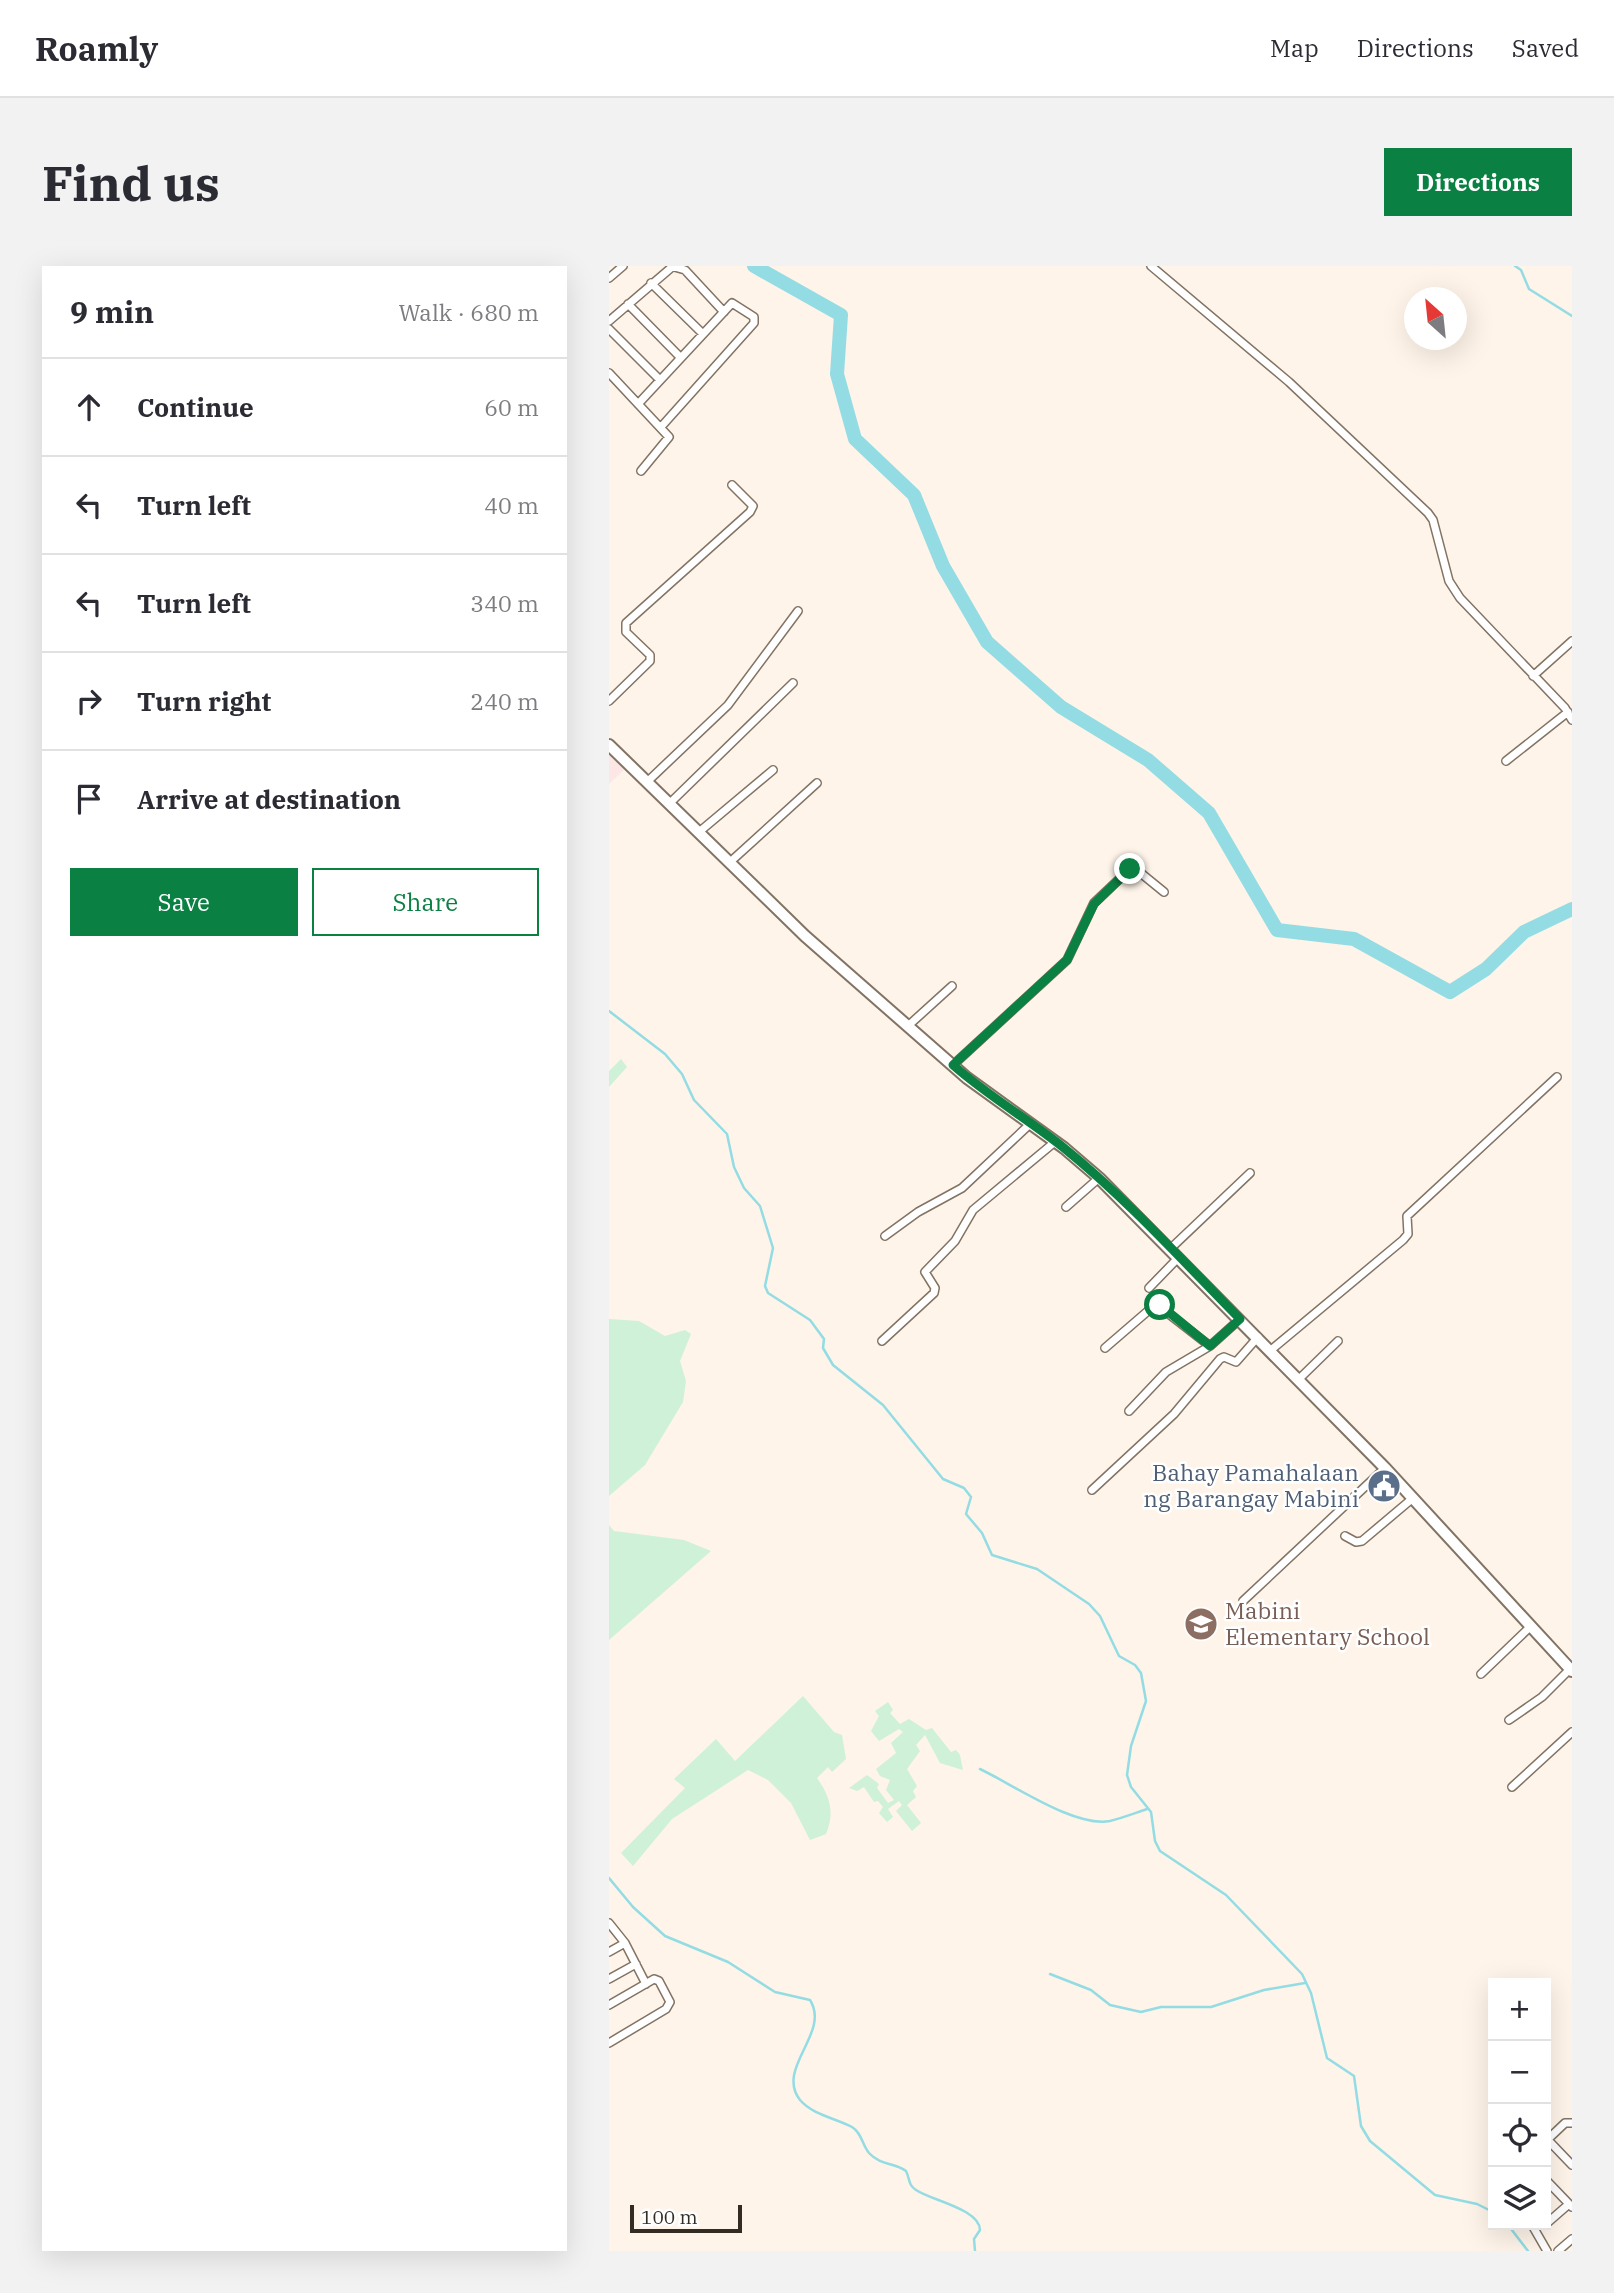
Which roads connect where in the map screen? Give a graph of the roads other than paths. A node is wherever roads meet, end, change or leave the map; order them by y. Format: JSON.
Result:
{"nodes":[{"id":1,"x":623,"y":266,"type":"edge"},
{"id":2,"x":1151,"y":266,"type":"edge"},
{"id":3,"x":671,"y":267,"type":"edge"},
{"id":4,"x":609,"y":278,"type":"edge"},
{"id":5,"x":651,"y":284,"type":"junction"},
{"id":6,"x":628,"y":304,"type":"junction"},
{"id":7,"x":724,"y":312,"type":"junction"},
{"id":8,"x":609,"y":321,"type":"edge"},
{"id":9,"x":609,"y":329,"type":"edge"},
{"id":10,"x":703,"y":334,"type":"junction"},
{"id":11,"x":681,"y":358,"type":"junction"},
{"id":12,"x":609,"y":373,"type":"edge"},
{"id":13,"x":660,"y":380,"type":"junction"},
{"id":14,"x":638,"y":404,"type":"junction"},
{"id":15,"x":661,"y":427,"type":"junction"},
{"id":16,"x":641,"y":471,"type":"dead end"},
{"id":17,"x":732,"y":485,"type":"dead end"},
{"id":18,"x":798,"y":611,"type":"dead end"},
{"id":19,"x":1572,"y":641,"type":"edge"},
{"id":20,"x":1534,"y":676,"type":"junction"},
{"id":21,"x":793,"y":683,"type":"dead end"},
{"id":22,"x":609,"y":701,"type":"edge"},
{"id":23,"x":1572,"y":701,"type":"edge"},
{"id":24,"x":1566,"y":710,"type":"junction"},
{"id":25,"x":1572,"y":720,"type":"edge"},
{"id":26,"x":609,"y":745,"type":"edge"},
{"id":27,"x":1506,"y":761,"type":"dead end"},
{"id":28,"x":773,"y":770,"type":"dead end"},
{"id":29,"x":648,"y":780,"type":"junction"},
{"id":30,"x":817,"y":783,"type":"dead end"},
{"id":31,"x":671,"y":803,"type":"junction"},
{"id":32,"x":699,"y":832,"type":"junction"},
{"id":33,"x":729,"y":863,"type":"junction"},
{"id":34,"x":1164,"y":892,"type":"dead end"},
{"id":35,"x":952,"y":986,"type":"dead end"},
{"id":36,"x":909,"y":1025,"type":"junction"},
{"id":37,"x":953,"y":1065,"type":"junction"},
{"id":38,"x":1557,"y":1077,"type":"dead end"},
{"id":39,"x":1030,"y":1124,"type":"junction"},
{"id":40,"x":1056,"y":1141,"type":"junction"},
{"id":41,"x":1250,"y":1173,"type":"dead end"},
{"id":42,"x":1099,"y":1178,"type":"junction"},
{"id":43,"x":1066,"y":1207,"type":"dead end"},
{"id":44,"x":885,"y":1236,"type":"dead end"},
{"id":45,"x":1174,"y":1253,"type":"junction"},
{"id":46,"x":1149,"y":1288,"type":"dead end"},
{"id":47,"x":1240,"y":1319,"type":"junction"},
{"id":48,"x":1258,"y":1337,"type":"junction"},
{"id":49,"x":882,"y":1341,"type":"dead end"},
{"id":50,"x":1338,"y":1341,"type":"dead end"},
{"id":51,"x":1210,"y":1346,"type":"junction"},
{"id":52,"x":1105,"y":1348,"type":"dead end"},
{"id":53,"x":1271,"y":1350,"type":"junction"},
{"id":54,"x":1299,"y":1379,"type":"junction"},
{"id":55,"x":1129,"y":1411,"type":"dead end"},
{"id":56,"x":1385,"y":1468,"type":"junction"},
{"id":57,"x":1092,"y":1490,"type":"dead end"},
{"id":58,"x":1413,"y":1498,"type":"junction"},
{"id":59,"x":1345,"y":1536,"type":"dead end"},
{"id":60,"x":1243,"y":1601,"type":"dead end"},
{"id":61,"x":1530,"y":1627,"type":"junction"},
{"id":62,"x":1571,"y":1670,"type":"edge"},
{"id":63,"x":1481,"y":1674,"type":"dead end"},
{"id":64,"x":1509,"y":1720,"type":"dead end"},
{"id":65,"x":1572,"y":1732,"type":"edge"},
{"id":66,"x":1512,"y":1787,"type":"dead end"},
{"id":67,"x":609,"y":1923,"type":"edge"},
{"id":68,"x":625,"y":1943,"type":"junction"},
{"id":69,"x":609,"y":1952,"type":"edge"},
{"id":70,"x":636,"y":1964,"type":"junction"},
{"id":71,"x":609,"y":1979,"type":"edge"},
{"id":72,"x":646,"y":1984,"type":"junction"},
{"id":73,"x":609,"y":2005,"type":"edge"},
{"id":74,"x":609,"y":2043,"type":"edge"},
{"id":75,"x":1565,"y":2115,"type":"dead end"},
{"id":76,"x":1572,"y":2122,"type":"edge"},
{"id":77,"x":1551,"y":2137,"type":"edge"},
{"id":78,"x":1551,"y":2145,"type":"edge"},
{"id":79,"x":1572,"y":2165,"type":"edge"},
{"id":80,"x":1551,"y":2188,"type":"edge"},
{"id":81,"x":1571,"y":2206,"type":"edge"},
{"id":82,"x":1551,"y":2220,"type":"edge"},
{"id":83,"x":1535,"y":2230,"type":"edge"},
{"id":84,"x":1572,"y":2239,"type":"edge"},
{"id":85,"x":1547,"y":2251,"type":"edge"},
{"id":86,"x":1558,"y":2251,"type":"edge"}],
"edges":[{"from":1,"to":4,"type":"street"},
{"from":2,"to":20,"type":"street"},
{"from":3,"to":5,"type":"street"},
{"from":3,"to":7,"type":"street"},
{"from":5,"to":6,"type":"street"},
{"from":5,"to":10,"type":"street"},
{"from":6,"to":8,"type":"street"},
{"from":6,"to":11,"type":"street"},
{"from":7,"to":10,"type":"street"},
{"from":7,"to":15,"type":"street"},
{"from":9,"to":13,"type":"street"},
{"from":10,"to":11,"type":"street"},
{"from":11,"to":13,"type":"street"},
{"from":12,"to":14,"type":"street"},
{"from":13,"to":14,"type":"street"},
{"from":14,"to":15,"type":"street"},
{"from":15,"to":16,"type":"street"},
{"from":17,"to":22,"type":"street"},
{"from":18,"to":29,"type":"street"},
{"from":19,"to":20,"type":"street"},
{"from":20,"to":24,"type":"street"},
{"from":21,"to":31,"type":"street"},
{"from":23,"to":24,"type":"street"},
{"from":24,"to":25,"type":"street"},
{"from":24,"to":27,"type":"street"},
{"from":26,"to":29,"type":"main road"},
{"from":28,"to":32,"type":"street"},
{"from":29,"to":31,"type":"main road"},
{"from":30,"to":33,"type":"street"},
{"from":31,"to":32,"type":"main road"},
{"from":32,"to":33,"type":"main road"},
{"from":33,"to":36,"type":"main road"},
{"from":34,"to":37,"type":"street"},
{"from":35,"to":36,"type":"street"},
{"from":36,"to":37,"type":"main road"},
{"from":37,"to":39,"type":"main road"},
{"from":38,"to":53,"type":"street"},
{"from":39,"to":40,"type":"main road"},
{"from":39,"to":44,"type":"street"},
{"from":40,"to":42,"type":"main road"},
{"from":40,"to":49,"type":"street"},
{"from":41,"to":45,"type":"street"},
{"from":42,"to":43,"type":"street"},
{"from":42,"to":45,"type":"main road"},
{"from":45,"to":46,"type":"street"},
{"from":45,"to":47,"type":"main road"},
{"from":47,"to":48,"type":"main road"},
{"from":47,"to":51,"type":"street"},
{"from":48,"to":53,"type":"main road"},
{"from":48,"to":57,"type":"street"},
{"from":50,"to":54,"type":"street"},
{"from":51,"to":52,"type":"street"},
{"from":51,"to":55,"type":"street"},
{"from":53,"to":54,"type":"main road"},
{"from":54,"to":56,"type":"main road"},
{"from":56,"to":58,"type":"main road"},
{"from":56,"to":60,"type":"street"},
{"from":58,"to":59,"type":"street"},
{"from":58,"to":61,"type":"main road"},
{"from":61,"to":62,"type":"main road"},
{"from":61,"to":63,"type":"street"},
{"from":62,"to":64,"type":"street"},
{"from":65,"to":66,"type":"street"},
{"from":67,"to":68,"type":"street"},
{"from":68,"to":69,"type":"street"},
{"from":68,"to":70,"type":"street"},
{"from":70,"to":71,"type":"street"},
{"from":70,"to":72,"type":"street"},
{"from":72,"to":73,"type":"street"},
{"from":72,"to":74,"type":"street"},
{"from":75,"to":76,"type":"street"},
{"from":76,"to":77,"type":"street"},
{"from":78,"to":79,"type":"street"},
{"from":80,"to":81,"type":"street"},
{"from":81,"to":82,"type":"street"},
{"from":83,"to":85,"type":"street"},
{"from":84,"to":86,"type":"street"}]}
